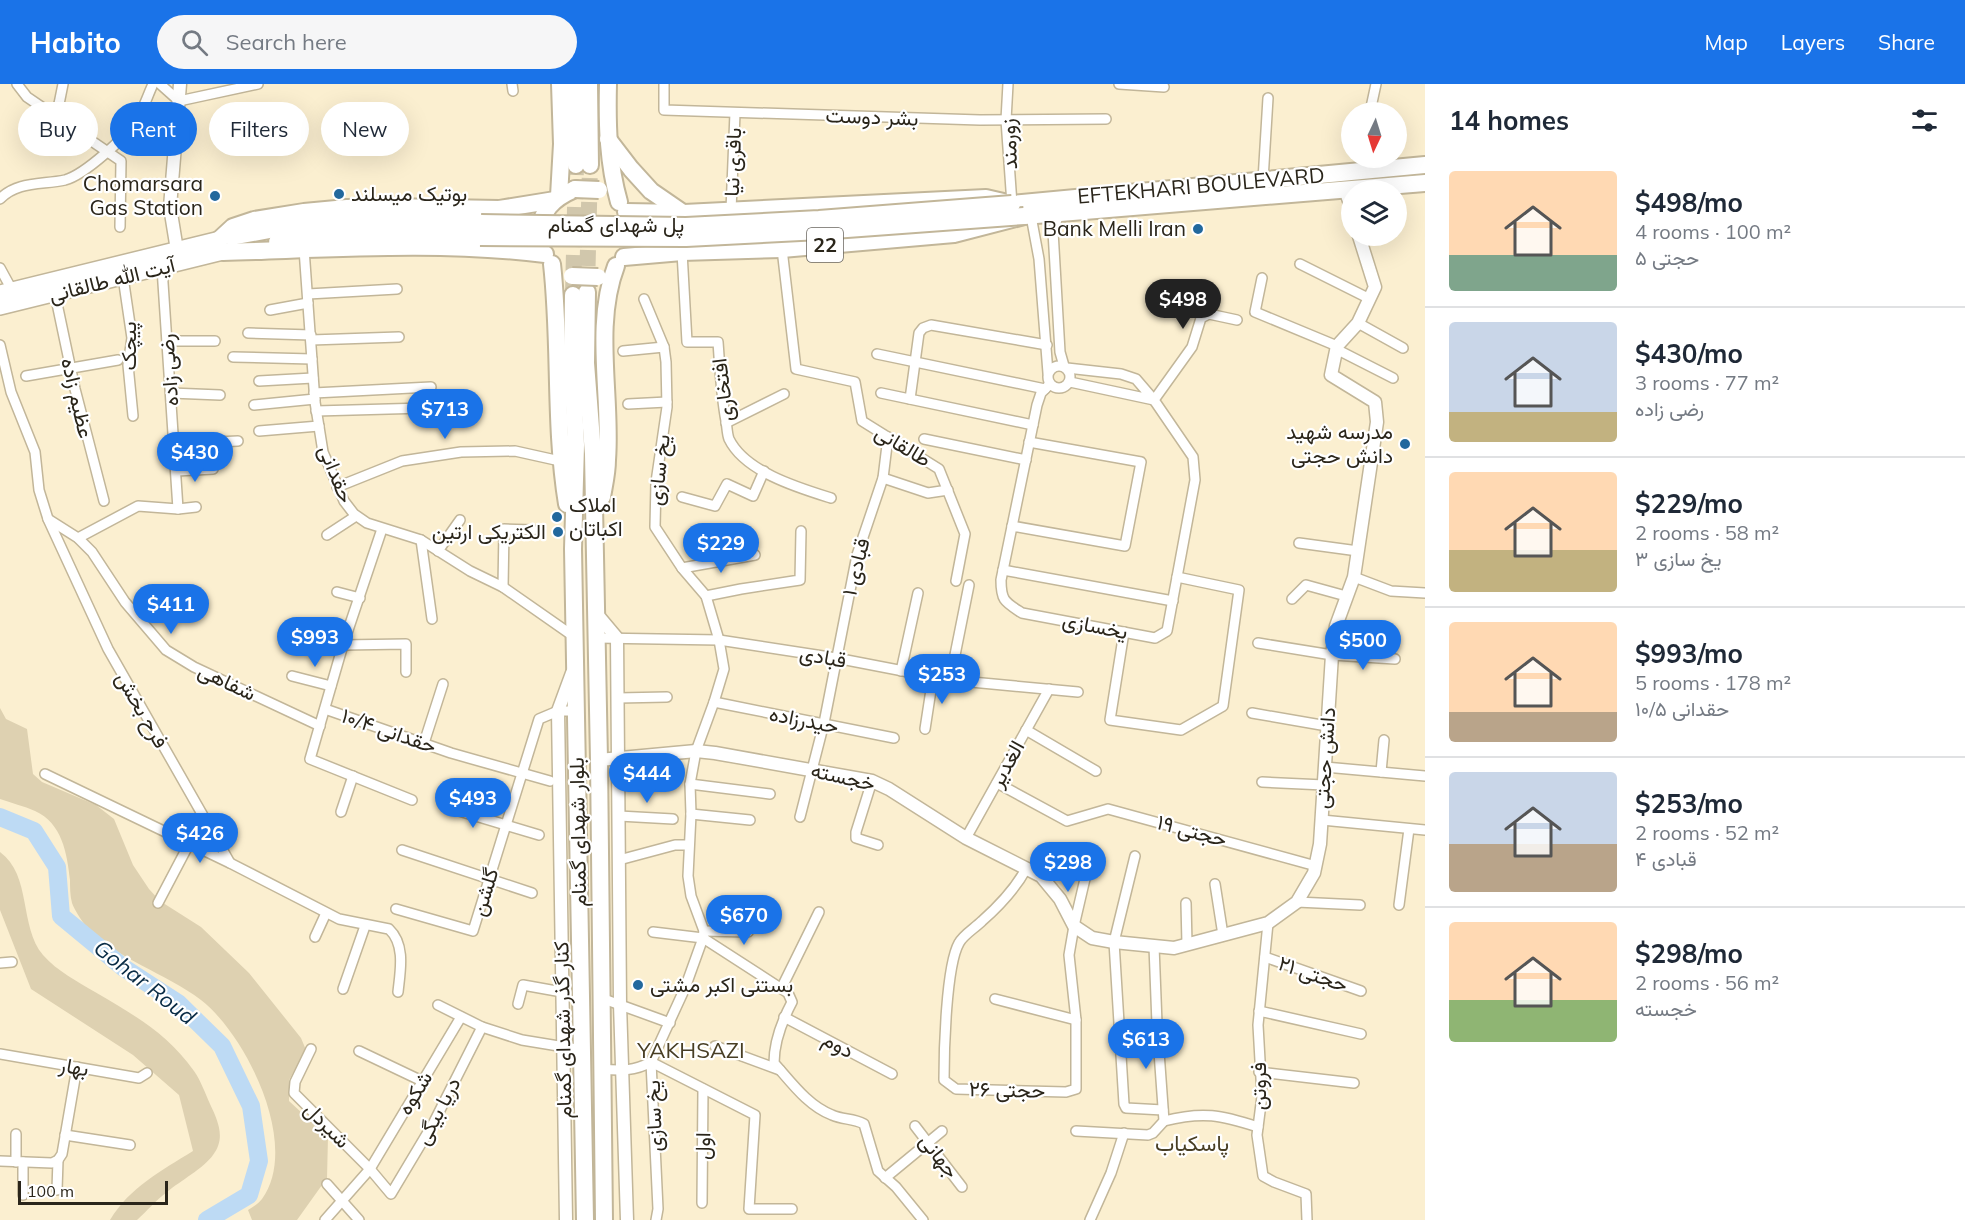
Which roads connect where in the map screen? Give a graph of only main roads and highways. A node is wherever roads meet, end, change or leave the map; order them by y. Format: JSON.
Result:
{"nodes":[{"id":1,"x":560,"y":84,"type":"edge"},
{"id":2,"x":575,"y":84,"type":"edge"},
{"id":3,"x":589,"y":84,"type":"edge"},
{"id":4,"x":608,"y":84,"type":"edge"},
{"id":5,"x":607,"y":138,"type":"junction"},
{"id":6,"x":1407,"y":165,"type":"edge"},
{"id":7,"x":1425,"y":165,"type":"edge"},
{"id":8,"x":1341,"y":167,"type":"edge"},
{"id":9,"x":1425,"y":183,"type":"edge"},
{"id":10,"x":557,"y":198,"type":"junction"},
{"id":11,"x":1012,"y":204,"type":"junction"},
{"id":12,"x":622,"y":207,"type":"junction"},
{"id":13,"x":767,"y":208,"type":"junction"},
{"id":14,"x":499,"y":209,"type":"junction"},
{"id":15,"x":684,"y":213,"type":"junction"},
{"id":16,"x":1027,"y":216,"type":"junction"},
{"id":17,"x":222,"y":245,"type":"junction"},
{"id":18,"x":498,"y":248,"type":"junction"},
{"id":19,"x":763,"y":249,"type":"junction"},
{"id":20,"x":682,"y":252,"type":"junction"},
{"id":21,"x":549,"y":259,"type":"junction"},
{"id":22,"x":620,"y":262,"type":"junction"},
{"id":23,"x":6,"y":291,"type":"edge"},
{"id":24,"x":0,"y":307,"type":"edge"},
{"id":25,"x":573,"y":549,"type":"junction"},
{"id":26,"x":595,"y":549,"type":"junction"},
{"id":27,"x":579,"y":866,"type":"junction"},
{"id":28,"x":600,"y":866,"type":"junction"},
{"id":29,"x":585,"y":1212,"type":"edge"},
{"id":30,"x":604,"y":1220,"type":"edge"}],
"edges":[{"from":1,"to":10,"type":"highway"},
{"from":2,"to":3,"type":"highway"},
{"from":4,"to":5,"type":"highway"},
{"from":5,"to":12,"type":"highway"},
{"from":5,"to":15,"type":"highway"},
{"from":6,"to":7,"type":"highway","name":"EFTEKHARI BOULEVARD","number":"22"},
{"from":8,"to":11,"type":"highway","name":"EFTEKHARI BOULEVARD","number":"22"},
{"from":9,"to":16,"type":"highway","name":"EFTEKHARI BOULEVARD","number":"22"},
{"from":10,"to":12,"type":"highway","number":"22","bridge":true},
{"from":10,"to":14,"type":"highway"},
{"from":10,"to":21,"type":"highway"},
{"from":11,"to":13,"type":"highway","number":"22"},
{"from":11,"to":17,"type":"highway","name":"پل شهدای گمنام","bridge":true},
{"from":12,"to":15,"type":"highway","number":"22"},
{"from":12,"to":22,"type":"highway"},
{"from":13,"to":15,"type":"highway","number":"22"},
{"from":13,"to":19,"type":"highway"},
{"from":14,"to":17,"type":"highway"},
{"from":14,"to":18,"type":"highway"},
{"from":15,"to":20,"type":"highway"},
{"from":16,"to":17,"type":"highway","name":"پل شهدای گمنام","bridge":true},
{"from":16,"to":19,"type":"highway","number":"22"},
{"from":17,"to":18,"type":"highway"},
{"from":17,"to":23,"type":"main road"},
{"from":17,"to":24,"type":"main road","name":"آیت الله طالقانی"},
{"from":18,"to":21,"type":"highway"},
{"from":19,"to":20,"type":"highway","number":"22"},
{"from":20,"to":22,"type":"highway","number":"22"},
{"from":21,"to":22,"type":"highway","number":"22","bridge":true},
{"from":21,"to":25,"type":"highway"},
{"from":22,"to":26,"type":"highway"},
{"from":25,"to":26,"type":"highway","name":"بلوار شهدای گمنام"},
{"from":25,"to":27,"type":"highway","name":"بلوار شهدای گمنام"},
{"from":26,"to":28,"type":"highway","name":"بلوار شهدای گمنام"},
{"from":27,"to":28,"type":"highway"},
{"from":27,"to":29,"type":"highway","name":"بلوار شهدای گمنام"},
{"from":28,"to":30,"type":"highway","name":"بلوار شهدای گمنام"}]}
